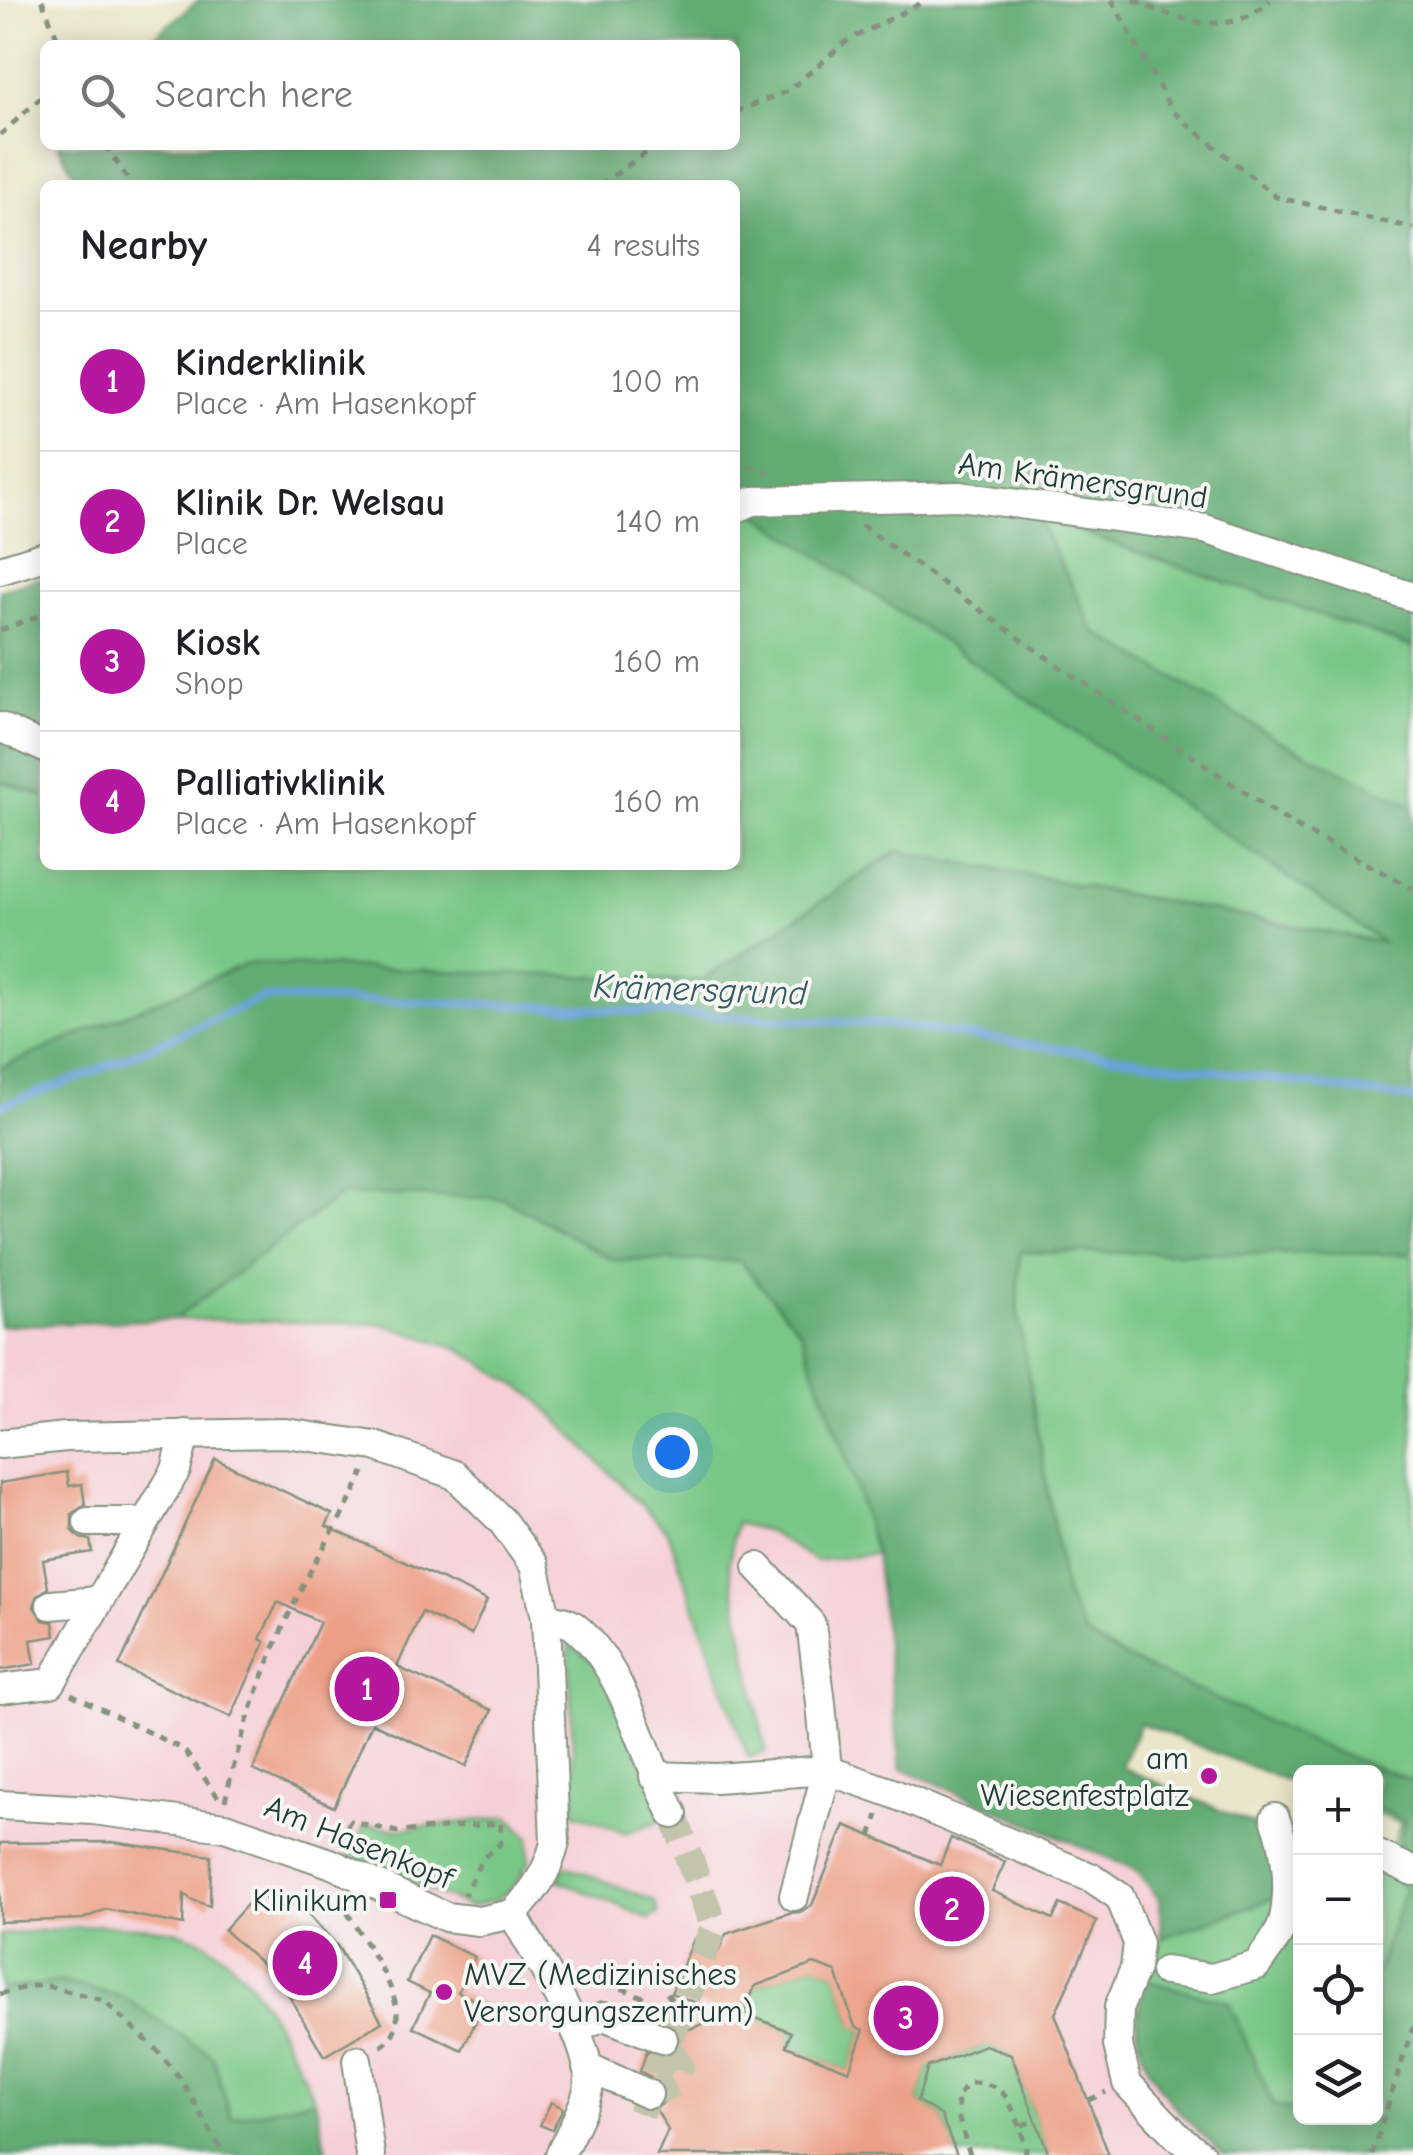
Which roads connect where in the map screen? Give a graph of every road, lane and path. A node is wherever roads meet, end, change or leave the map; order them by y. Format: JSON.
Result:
{"nodes":[{"id":1,"x":42,"y":0,"type":"edge"},
{"id":2,"x":927,"y":0,"type":"edge"},
{"id":3,"x":1112,"y":0,"type":"edge"},
{"id":4,"x":1134,"y":0,"type":"edge"},
{"id":5,"x":1270,"y":0,"type":"edge"},
{"id":6,"x":58,"y":40,"type":"edge"},
{"id":7,"x":40,"y":99,"type":"edge"},
{"id":8,"x":740,"y":110,"type":"edge"},
{"id":9,"x":0,"y":135,"type":"edge"},
{"id":10,"x":108,"y":150,"type":"edge"},
{"id":11,"x":650,"y":150,"type":"edge"},
{"id":12,"x":129,"y":180,"type":"edge"},
{"id":13,"x":607,"y":180,"type":"edge"},
{"id":14,"x":1413,"y":228,"type":"edge"},
{"id":15,"x":823,"y":498,"type":"junction"},
{"id":16,"x":740,"y":507,"type":"edge"},
{"id":17,"x":40,"y":558,"type":"edge"},
{"id":18,"x":0,"y":570,"type":"edge"},
{"id":19,"x":1413,"y":597,"type":"edge"},
{"id":20,"x":40,"y":616,"type":"edge"},
{"id":21,"x":0,"y":630,"type":"edge"},
{"id":22,"x":0,"y":727,"type":"edge"},
{"id":23,"x":40,"y":746,"type":"edge"},
{"id":24,"x":1413,"y":888,"type":"edge"},
{"id":25,"x":186,"y":1434,"type":"junction"},
{"id":26,"x":0,"y":1444,"type":"edge"},
{"id":27,"x":375,"y":1446,"type":"junction"},
{"id":28,"x":88,"y":1522,"type":"dead end"},
{"id":29,"x":144,"y":1522,"type":"junction"},
{"id":30,"x":758,"y":1567,"type":"dead end"},
{"id":31,"x":98,"y":1602,"type":"junction"},
{"id":32,"x":50,"y":1606,"type":"dead end"},
{"id":33,"x":546,"y":1618,"type":"junction"},
{"id":34,"x":51,"y":1684,"type":"junction"},
{"id":35,"x":0,"y":1689,"type":"edge"},
{"id":36,"x":827,"y":1770,"type":"junction"},
{"id":37,"x":654,"y":1776,"type":"junction"},
{"id":38,"x":0,"y":1805,"type":"edge"},
{"id":39,"x":673,"y":1814,"type":"tunnel mouth"},
{"id":40,"x":1276,"y":1818,"type":"dead end"},
{"id":41,"x":350,"y":1821,"type":"dead end"},
{"id":42,"x":1378,"y":1855,"type":"edge"},
{"id":43,"x":326,"y":1861,"type":"junction"},
{"id":44,"x":1413,"y":1871,"type":"edge"},
{"id":45,"x":794,"y":1896,"type":"dead end"},
{"id":46,"x":513,"y":1914,"type":"junction"},
{"id":47,"x":446,"y":1916,"type":"junction"},
{"id":48,"x":1136,"y":1955,"type":"junction"},
{"id":49,"x":592,"y":1976,"type":"dead end"},
{"id":50,"x":666,"y":1993,"type":"dead end"},
{"id":51,"x":0,"y":1994,"type":"edge"},
{"id":52,"x":679,"y":2012,"type":"junction"},
{"id":53,"x":398,"y":2026,"type":"dead end"},
{"id":54,"x":1413,"y":2026,"type":"edge"},
{"id":55,"x":575,"y":2028,"type":"junction"},
{"id":56,"x":675,"y":2034,"type":"joint"},
{"id":57,"x":356,"y":2060,"type":"dead end"},
{"id":58,"x":587,"y":2067,"type":"junction"},
{"id":59,"x":648,"y":2094,"type":"dead end"},
{"id":60,"x":1036,"y":2120,"type":"dead end"},
{"id":61,"x":1020,"y":2126,"type":"junction"},
{"id":62,"x":224,"y":2155,"type":"edge"},
{"id":63,"x":370,"y":2155,"type":"edge"},
{"id":64,"x":560,"y":2155,"type":"edge"},
{"id":65,"x":970,"y":2155,"type":"edge"},
{"id":66,"x":1025,"y":2155,"type":"edge"},
{"id":67,"x":1201,"y":2155,"type":"edge"},
{"id":68,"x":1372,"y":2155,"type":"edge"}],
"edges":[{"from":1,"to":6,"type":"path"},
{"from":2,"to":8,"type":"path"},
{"from":3,"to":14,"type":"path"},
{"from":4,"to":5,"type":"path"},
{"from":7,"to":9,"type":"path"},
{"from":10,"to":12,"type":"path"},
{"from":11,"to":13,"type":"path"},
{"from":15,"to":16,"type":"street","name":"Am Krämersgrund"},
{"from":15,"to":19,"type":"street","name":"Am Krämersgrund"},
{"from":15,"to":24,"type":"path"},
{"from":17,"to":18,"type":"street"},
{"from":20,"to":21,"type":"path"},
{"from":22,"to":23,"type":"street"},
{"from":25,"to":26,"type":"street"},
{"from":25,"to":27,"type":"street"},
{"from":25,"to":29,"type":"street"},
{"from":27,"to":33,"type":"street"},
{"from":27,"to":34,"type":"path"},
{"from":28,"to":29,"type":"street"},
{"from":29,"to":31,"type":"street"},
{"from":30,"to":36,"type":"street"},
{"from":31,"to":32,"type":"street"},
{"from":31,"to":34,"type":"street"},
{"from":33,"to":37,"type":"street"},
{"from":33,"to":46,"type":"street"},
{"from":34,"to":35,"type":"street"},
{"from":36,"to":37,"type":"street"},
{"from":36,"to":45,"type":"street"},
{"from":36,"to":48,"type":"street"},
{"from":37,"to":39,"type":"street"},
{"from":38,"to":43,"type":"street","name":"Am Hasenkopf"},
{"from":40,"to":48,"type":"street"},
{"from":41,"to":47,"type":"path"},
{"from":42,"to":44,"type":"street"},
{"from":43,"to":47,"type":"street","name":"Am Hasenkopf"},
{"from":43,"to":53,"type":"path"},
{"from":46,"to":47,"type":"street","name":"Am Hasenkopf"},
{"from":46,"to":55,"type":"street"},
{"from":48,"to":67,"type":"street"},
{"from":49,"to":52,"type":"path"},
{"from":50,"to":52,"type":"path"},
{"from":51,"to":62,"type":"path"},
{"from":52,"to":56,"type":"path"},
{"from":54,"to":68,"type":"path"},
{"from":55,"to":56,"type":"street"},
{"from":55,"to":58,"type":"street"},
{"from":57,"to":63,"type":"street"},
{"from":58,"to":59,"type":"street"},
{"from":58,"to":64,"type":"street"},
{"from":60,"to":61,"type":"path"},
{"from":61,"to":65,"type":"path"},
{"from":61,"to":66,"type":"path"}]}
